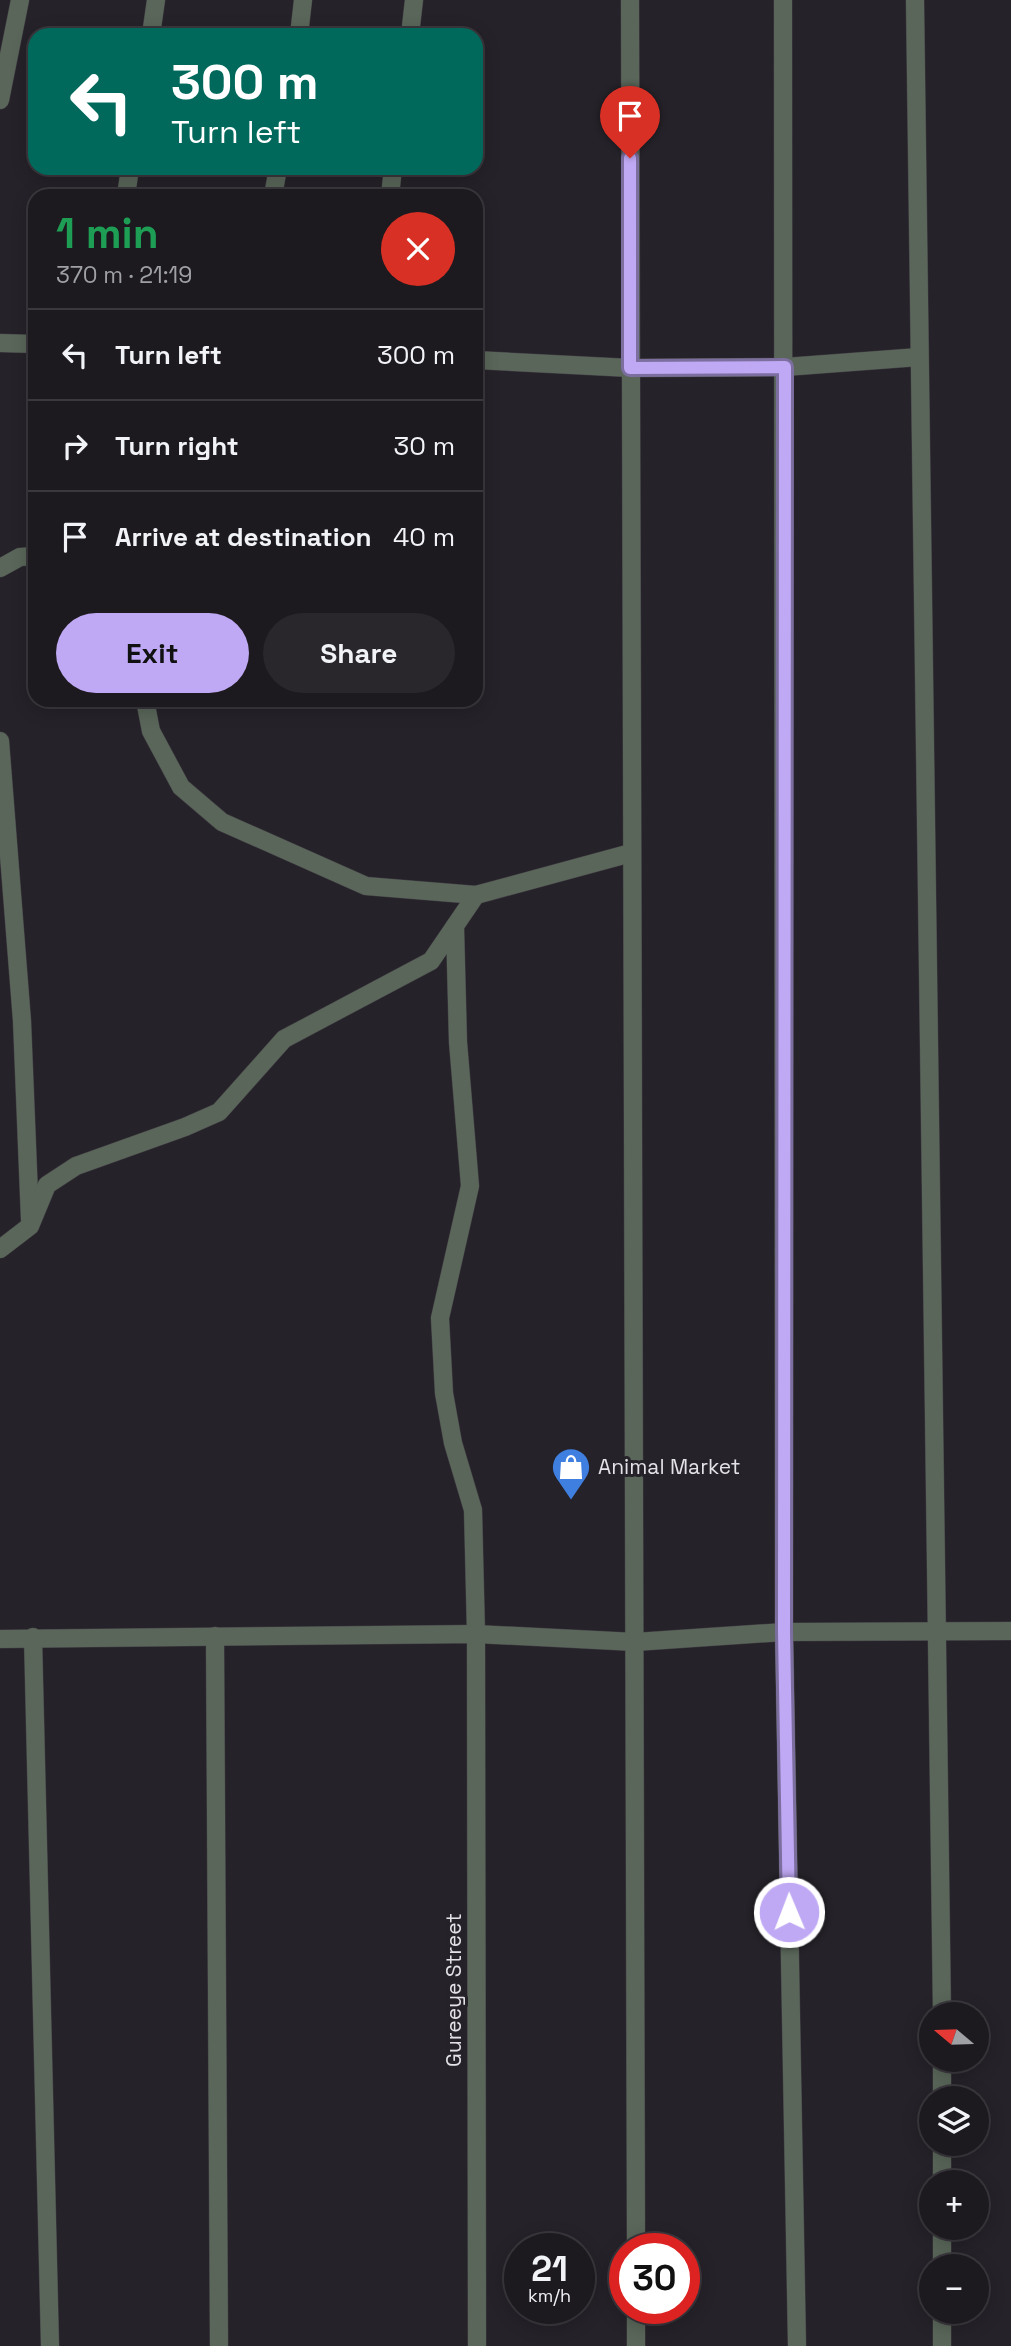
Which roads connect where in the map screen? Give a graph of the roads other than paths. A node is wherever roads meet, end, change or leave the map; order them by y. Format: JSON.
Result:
{"nodes":[{"id":1,"x":20,"y":0,"type":"edge"},
{"id":2,"x":156,"y":0,"type":"edge"},
{"id":3,"x":303,"y":0,"type":"edge"},
{"id":4,"x":414,"y":0,"type":"edge"},
{"id":5,"x":630,"y":0,"type":"edge"},
{"id":6,"x":783,"y":0,"type":"edge"},
{"id":7,"x":915,"y":0,"type":"edge"},
{"id":8,"x":152,"y":28,"type":"edge"},
{"id":9,"x":300,"y":28,"type":"edge"},
{"id":10,"x":411,"y":28,"type":"edge"},
{"id":11,"x":0,"y":100,"type":"edge"},
{"id":12,"x":0,"y":343,"type":"edge"},
{"id":13,"x":28,"y":344,"type":"edge"},
{"id":14,"x":919,"y":357,"type":"junction"},
{"id":15,"x":483,"y":360,"type":"edge"},
{"id":16,"x":785,"y":367,"type":"junction"},
{"id":17,"x":630,"y":368,"type":"junction"},
{"id":18,"x":28,"y":556,"type":"edge"},
{"id":19,"x":0,"y":568,"type":"edge"},
{"id":20,"x":146,"y":707,"type":"edge"},
{"id":21,"x":0,"y":741,"type":"edge"},
{"id":22,"x":631,"y":853,"type":"junction"},
{"id":23,"x":476,"y":895,"type":"junction"},
{"id":24,"x":455,"y":926,"type":"junction"},
{"id":25,"x":30,"y":1226,"type":"junction"},
{"id":26,"x":0,"y":1248,"type":"edge"},
{"id":27,"x":1011,"y":1631,"type":"edge"},
{"id":28,"x":784,"y":1632,"type":"junction"},
{"id":29,"x":937,"y":1632,"type":"junction"},
{"id":30,"x":476,"y":1634,"type":"junction"},
{"id":31,"x":215,"y":1636,"type":"junction"},
{"id":32,"x":33,"y":1637,"type":"junction"},
{"id":33,"x":0,"y":1639,"type":"edge"},
{"id":34,"x":635,"y":1642,"type":"junction"},
{"id":35,"x":942,"y":2002,"type":"edge"},
{"id":36,"x":636,"y":2233,"type":"edge"},
{"id":37,"x":636,"y":2324,"type":"edge"},
{"id":38,"x":942,"y":2324,"type":"edge"},
{"id":39,"x":50,"y":2346,"type":"edge"},
{"id":40,"x":219,"y":2346,"type":"edge"},
{"id":41,"x":477,"y":2346,"type":"edge"},
{"id":42,"x":636,"y":2346,"type":"edge"},
{"id":43,"x":797,"y":2346,"type":"edge"},
{"id":44,"x":942,"y":2346,"type":"edge"}],
"edges":[{"from":1,"to":11,"type":"street"},
{"from":2,"to":8,"type":"street"},
{"from":3,"to":9,"type":"street"},
{"from":4,"to":10,"type":"street"},
{"from":5,"to":17,"type":"street"},
{"from":6,"to":16,"type":"street"},
{"from":7,"to":14,"type":"street"},
{"from":12,"to":13,"type":"street"},
{"from":14,"to":16,"type":"street"},
{"from":14,"to":29,"type":"street"},
{"from":15,"to":17,"type":"street"},
{"from":16,"to":17,"type":"street"},
{"from":16,"to":28,"type":"street"},
{"from":17,"to":22,"type":"street"},
{"from":18,"to":19,"type":"street"},
{"from":20,"to":23,"type":"street"},
{"from":21,"to":25,"type":"street"},
{"from":22,"to":23,"type":"street"},
{"from":22,"to":34,"type":"street"},
{"from":23,"to":24,"type":"street"},
{"from":24,"to":25,"type":"street"},
{"from":24,"to":30,"type":"street","name":"Gureeye Street"},
{"from":25,"to":26,"type":"street"},
{"from":27,"to":29,"type":"street"},
{"from":28,"to":29,"type":"street"},
{"from":28,"to":34,"type":"street"},
{"from":28,"to":43,"type":"street"},
{"from":29,"to":35,"type":"street"},
{"from":30,"to":31,"type":"street"},
{"from":30,"to":34,"type":"street"},
{"from":30,"to":41,"type":"street","name":"Gureeye Street"},
{"from":31,"to":32,"type":"street"},
{"from":31,"to":40,"type":"street"},
{"from":32,"to":33,"type":"street"},
{"from":32,"to":39,"type":"street"},
{"from":34,"to":36,"type":"street"},
{"from":37,"to":42,"type":"street"},
{"from":38,"to":44,"type":"street"}]}
